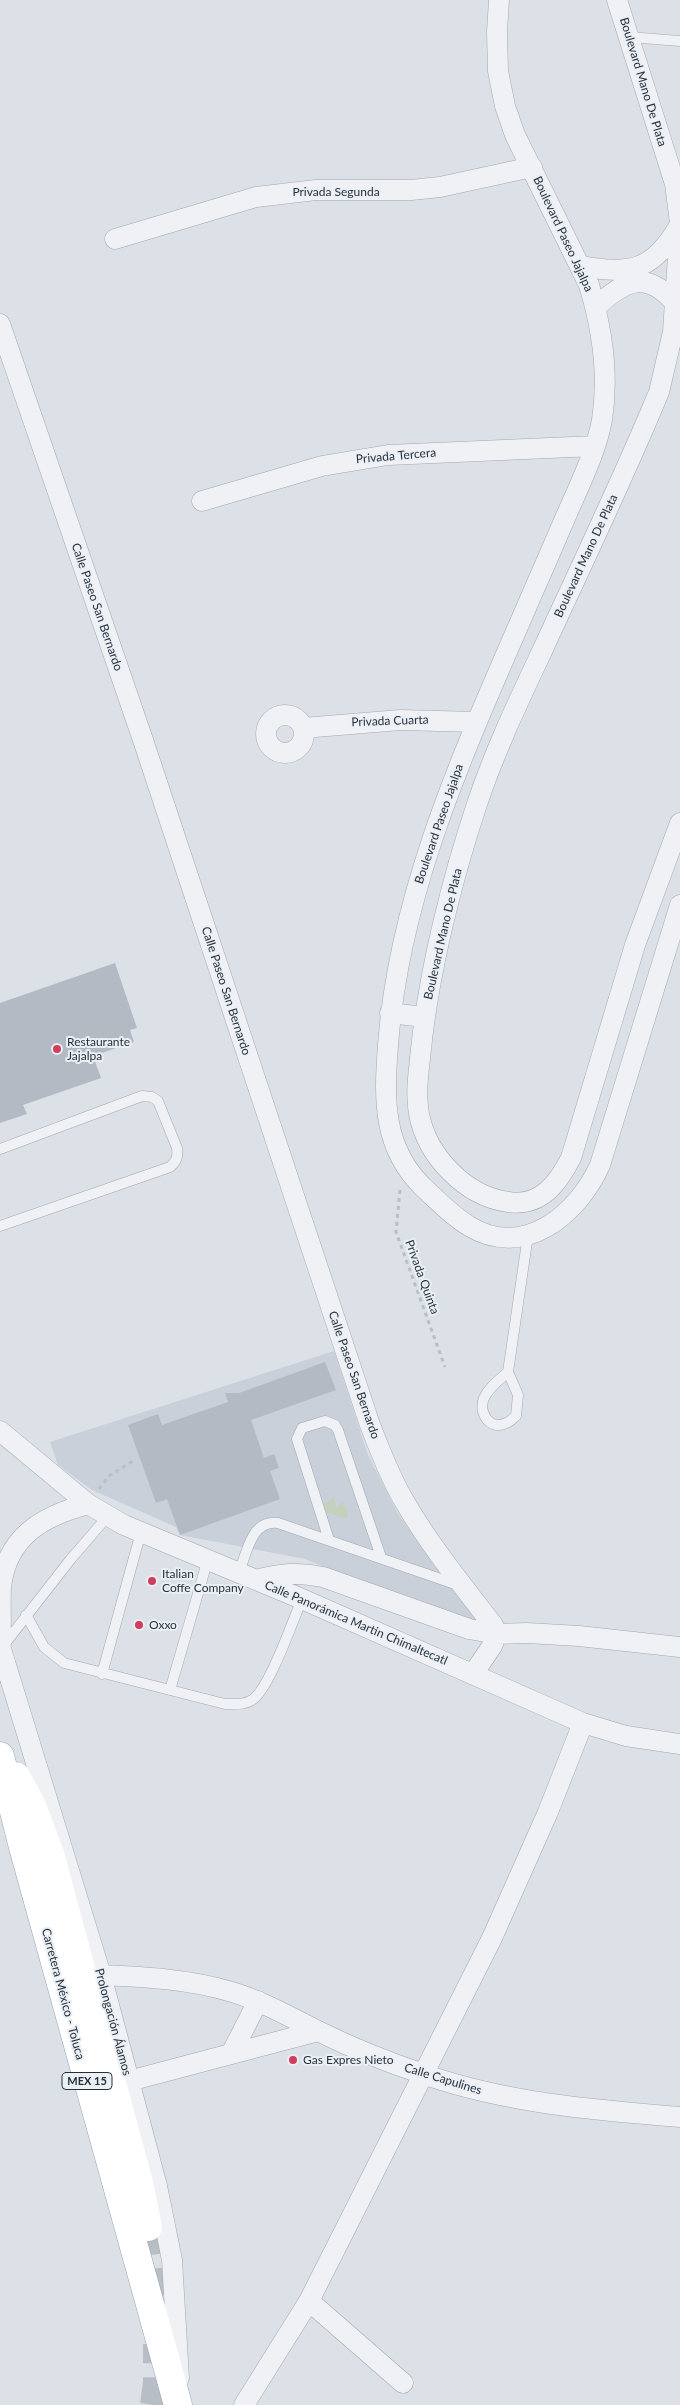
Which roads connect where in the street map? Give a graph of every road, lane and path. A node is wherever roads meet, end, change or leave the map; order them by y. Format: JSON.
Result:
{"nodes":[{"id":1,"x":499,"y":0,"type":"edge"},
{"id":2,"x":618,"y":0,"type":"edge"},
{"id":3,"x":629,"y":37,"type":"junction"},
{"id":4,"x":680,"y":41,"type":"edge"},
{"id":5,"x":532,"y":167,"type":"junction"},
{"id":6,"x":677,"y":184,"type":"edge"},
{"id":7,"x":680,"y":224,"type":"edge"},
{"id":8,"x":115,"y":239,"type":"dead end"},
{"id":9,"x":581,"y":266,"type":"junction"},
{"id":10,"x":675,"y":303,"type":"junction"},
{"id":11,"x":596,"y":307,"type":"junction"},
{"id":12,"x":0,"y":324,"type":"edge"},
{"id":13,"x":594,"y":446,"type":"junction"},
{"id":14,"x":202,"y":501,"type":"dead end"},
{"id":15,"x":477,"y":722,"type":"junction"},
{"id":16,"x":303,"y":728,"type":"dead end"},
{"id":17,"x":680,"y":822,"type":"edge"},
{"id":18,"x":680,"y":905,"type":"edge"},
{"id":19,"x":636,"y":945,"type":"junction"},
{"id":20,"x":664,"y":956,"type":"junction"},
{"id":21,"x":390,"y":1013,"type":"junction"},
{"id":22,"x":424,"y":1017,"type":"junction"},
{"id":23,"x":0,"y":1148,"type":"edge"},
{"id":24,"x":403,"y":1162,"type":"junction"},
{"id":25,"x":0,"y":1226,"type":"edge"},
{"id":26,"x":528,"y":1235,"type":"junction"},
{"id":27,"x":445,"y":1367,"type":"dead end"},
{"id":28,"x":508,"y":1372,"type":"junction"},
{"id":29,"x":0,"y":1432,"type":"edge"},
{"id":30,"x":133,"y":1461,"type":"dead end"},
{"id":31,"x":88,"y":1504,"type":"junction"},
{"id":32,"x":108,"y":1516,"type":"junction"},
{"id":33,"x":141,"y":1532,"type":"junction"},
{"id":34,"x":330,"y":1540,"type":"junction"},
{"id":35,"x":381,"y":1557,"type":"junction"},
{"id":36,"x":208,"y":1560,"type":"junction"},
{"id":37,"x":247,"y":1576,"type":"junction"},
{"id":38,"x":465,"y":1588,"type":"junction"},
{"id":39,"x":302,"y":1599,"type":"junction"},
{"id":40,"x":26,"y":1615,"type":"junction"},
{"id":41,"x":497,"y":1634,"type":"junction"},
{"id":42,"x":680,"y":1647,"type":"edge"},
{"id":43,"x":1,"y":1655,"type":"edge"},
{"id":44,"x":102,"y":1674,"type":"junction"},
{"id":45,"x":473,"y":1674,"type":"junction"},
{"id":46,"x":170,"y":1690,"type":"junction"},
{"id":47,"x":583,"y":1722,"type":"junction"},
{"id":48,"x":680,"y":1744,"type":"edge"},
{"id":49,"x":6,"y":1764,"type":"edge"},
{"id":50,"x":55,"y":1822,"type":"junction"},
{"id":51,"x":101,"y":1975,"type":"junction"},
{"id":52,"x":258,"y":2001,"type":"junction"},
{"id":53,"x":318,"y":2031,"type":"junction"},
{"id":54,"x":231,"y":2054,"type":"junction"},
{"id":55,"x":424,"y":2075,"type":"junction"},
{"id":56,"x":129,"y":2081,"type":"junction"},
{"id":57,"x":680,"y":2117,"type":"edge"},
{"id":58,"x":148,"y":2227,"type":"tunnel mouth"},
{"id":59,"x":309,"y":2301,"type":"junction"},
{"id":60,"x":403,"y":2383,"type":"dead end"},
{"id":61,"x":179,"y":2405,"type":"edge"},
{"id":62,"x":244,"y":2405,"type":"edge"}],
"edges":[{"from":1,"to":5,"type":"street","name":"Boulevard Paseo Jajalpa"},
{"from":2,"to":3,"type":"street","name":"Boulevard Mano De Plata"},
{"from":3,"to":4,"type":"lane"},
{"from":3,"to":6,"type":"street","name":"Boulevard Mano De Plata"},
{"from":5,"to":8,"type":"street","name":"Privada Segunda"},
{"from":5,"to":9,"type":"street","name":"Boulevard Paseo Jajalpa"},
{"from":6,"to":7,"type":"street","name":"Boulevard Mano De Plata"},
{"from":7,"to":9,"type":"street"},
{"from":7,"to":10,"type":"street","name":"Boulevard Mano De Plata"},
{"from":9,"to":11,"type":"street","name":"Boulevard Paseo Jajalpa"},
{"from":10,"to":11,"type":"street"},
{"from":10,"to":22,"type":"street","name":"Boulevard Mano De Plata"},
{"from":11,"to":13,"type":"street","name":"Boulevard Paseo Jajalpa"},
{"from":12,"to":38,"type":"street","name":"Calle Paseo San Bernardo"},
{"from":13,"to":14,"type":"street","name":"Privada Tercera"},
{"from":13,"to":15,"type":"street","name":"Boulevard Paseo Jajalpa"},
{"from":15,"to":16,"type":"street","name":"Privada Cuarta"},
{"from":15,"to":21,"type":"street","name":"Boulevard Paseo Jajalpa"},
{"from":17,"to":19,"type":"street","name":"Boulevard Mano De Plata"},
{"from":18,"to":20,"type":"street","name":"Boulevard Paseo Jajalpa"},
{"from":19,"to":20,"type":"street"},
{"from":19,"to":22,"type":"street","name":"Boulevard Mano De Plata"},
{"from":20,"to":26,"type":"street","name":"Boulevard Paseo Jajalpa"},
{"from":21,"to":22,"type":"street"},
{"from":21,"to":24,"type":"street","name":"Boulevard Paseo Jajalpa"},
{"from":23,"to":25,"type":"lane"},
{"from":24,"to":26,"type":"street","name":"Boulevard Paseo Jajalpa"},
{"from":24,"to":27,"type":"path","name":"Privada Quinta"},
{"from":26,"to":28,"type":"lane"},
{"from":28,"to":28,"type":"lane"},
{"from":29,"to":31,"type":"street","name":"Calle Panorámica Martin Chimaltecatl"},
{"from":30,"to":31,"type":"path"},
{"from":31,"to":32,"type":"street","name":"Calle Panorámica Martin Chimaltecatl"},
{"from":31,"to":43,"type":"street","name":"Prolongación Álamos"},
{"from":32,"to":33,"type":"street","name":"Calle Panorámica Martin Chimaltecatl"},
{"from":32,"to":40,"type":"lane"},
{"from":33,"to":36,"type":"street","name":"Calle Panorámica Martin Chimaltecatl"},
{"from":33,"to":44,"type":"lane"},
{"from":34,"to":35,"type":"lane"},
{"from":34,"to":35,"type":"lane"},
{"from":34,"to":37,"type":"lane"},
{"from":35,"to":38,"type":"lane"},
{"from":36,"to":37,"type":"street","name":"Calle Panorámica Martin Chimaltecatl"},
{"from":36,"to":46,"type":"lane"},
{"from":37,"to":39,"type":"street","name":"Calle Panorámica Martin Chimaltecatl"},
{"from":37,"to":41,"type":"street"},
{"from":38,"to":41,"type":"street","name":"Calle Paseo San Bernardo"},
{"from":39,"to":45,"type":"street","name":"Calle Panorámica Martin Chimaltecatl"},
{"from":39,"to":46,"type":"lane"},
{"from":40,"to":43,"type":"lane"},
{"from":40,"to":44,"type":"lane"},
{"from":41,"to":42,"type":"street"},
{"from":41,"to":45,"type":"street"},
{"from":43,"to":50,"type":"street","name":"Prolongación Álamos"},
{"from":44,"to":46,"type":"lane"},
{"from":45,"to":47,"type":"street","name":"Calle Panorámica Martin Chimaltecatl"},
{"from":47,"to":48,"type":"street","name":"Calle Panorámica Martin Chimaltecatl"},
{"from":47,"to":55,"type":"street"},
{"from":49,"to":50,"type":"main road"},
{"from":49,"to":58,"type":"main road"},
{"from":49,"to":61,"type":"main road","name":"Carretera México - Toluca","number":"MEX 15"},
{"from":50,"to":51,"type":"street","name":"Prolongación Álamos"},
{"from":51,"to":52,"type":"street","name":"Calle Capulines"},
{"from":51,"to":56,"type":"street","name":"Prolongación Álamos"},
{"from":52,"to":53,"type":"street","name":"Calle Capulines"},
{"from":52,"to":54,"type":"street"},
{"from":53,"to":54,"type":"street"},
{"from":53,"to":55,"type":"street","name":"Calle Capulines"},
{"from":54,"to":56,"type":"street"},
{"from":55,"to":57,"type":"street","name":"Calle Capulines"},
{"from":55,"to":59,"type":"street"},
{"from":56,"to":61,"type":"street","name":"Prolongación Álamos"},
{"from":59,"to":60,"type":"street"},
{"from":59,"to":62,"type":"street"}]}
